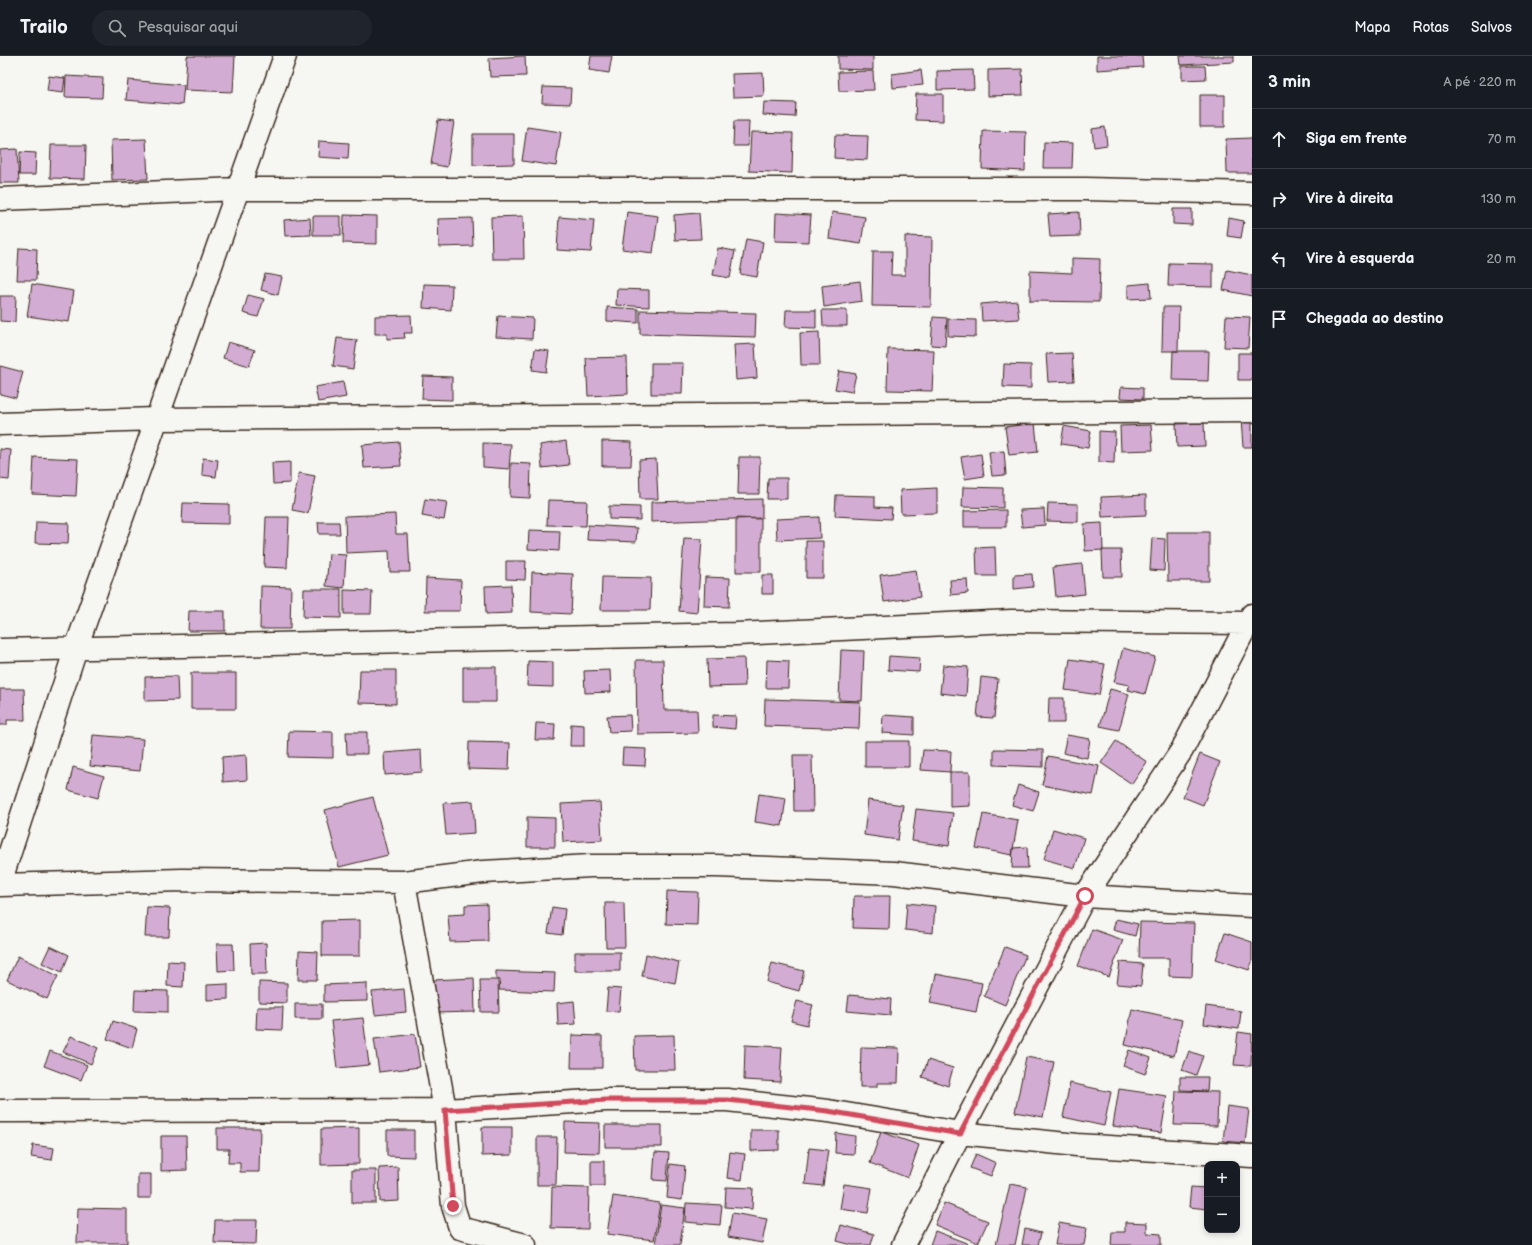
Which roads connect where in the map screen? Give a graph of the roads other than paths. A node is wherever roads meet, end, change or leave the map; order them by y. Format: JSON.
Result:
{"nodes":[{"id":1,"x":285,"y":56,"type":"edge"},
{"id":2,"x":238,"y":189,"type":"junction"},
{"id":3,"x":1252,"y":193,"type":"edge"},
{"id":4,"x":0,"y":199,"type":"edge"},
{"id":5,"x":1252,"y":411,"type":"edge"},
{"id":6,"x":156,"y":419,"type":"junction"},
{"id":7,"x":0,"y":424,"type":"edge"},
{"id":8,"x":1250,"y":619,"type":"edge"},
{"id":9,"x":76,"y":648,"type":"junction"},
{"id":10,"x":0,"y":650,"type":"edge"},
{"id":11,"x":404,"y":882,"type":"junction"},
{"id":12,"x":0,"y":884,"type":"edge"},
{"id":13,"x":1085,"y":896,"type":"junction"},
{"id":14,"x":1252,"y":906,"type":"edge"},
{"id":15,"x":445,"y":1110,"type":"junction"},
{"id":16,"x":0,"y":1111,"type":"edge"},
{"id":17,"x":960,"y":1134,"type":"junction"},
{"id":18,"x":1252,"y":1156,"type":"edge"},
{"id":19,"x":525,"y":1245,"type":"edge"},
{"id":20,"x":903,"y":1245,"type":"edge"}],
"edges":[{"from":1,"to":2,"type":"street"},
{"from":2,"to":3,"type":"street"},
{"from":2,"to":4,"type":"street"},
{"from":2,"to":6,"type":"street"},
{"from":5,"to":6,"type":"street"},
{"from":6,"to":7,"type":"street"},
{"from":6,"to":9,"type":"street"},
{"from":8,"to":9,"type":"street"},
{"from":8,"to":13,"type":"street"},
{"from":9,"to":10,"type":"street"},
{"from":9,"to":12,"type":"street"},
{"from":11,"to":12,"type":"street"},
{"from":11,"to":13,"type":"street"},
{"from":11,"to":15,"type":"street"},
{"from":13,"to":14,"type":"street"},
{"from":13,"to":17,"type":"street"},
{"from":15,"to":16,"type":"street"},
{"from":15,"to":17,"type":"street"},
{"from":15,"to":19,"type":"street"},
{"from":17,"to":18,"type":"street"},
{"from":17,"to":20,"type":"street"}]}
